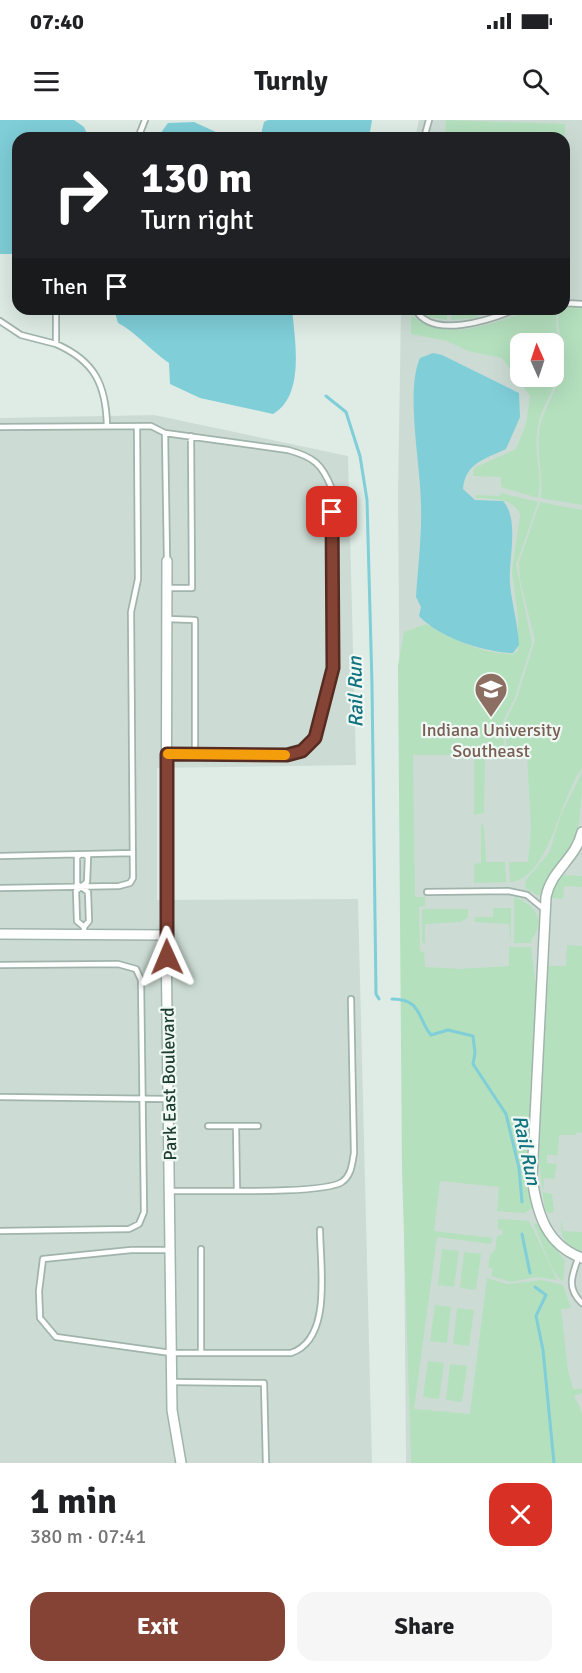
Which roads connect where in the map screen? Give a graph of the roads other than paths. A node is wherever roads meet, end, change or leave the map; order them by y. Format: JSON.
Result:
{"nodes":[{"id":1,"x":56,"y":315,"type":"edge"},
{"id":2,"x":418,"y":315,"type":"edge"},
{"id":3,"x":502,"y":315,"type":"edge"},
{"id":4,"x":0,"y":321,"type":"edge"},
{"id":5,"x":56,"y":344,"type":"junction"},
{"id":6,"x":107,"y":426,"type":"junction"},
{"id":7,"x":137,"y":426,"type":"junction"},
{"id":8,"x":0,"y":427,"type":"edge"},
{"id":9,"x":165,"y":433,"type":"junction"},
{"id":10,"x":190,"y":436,"type":"junction"},
{"id":11,"x":167,"y":561,"type":"joint"},
{"id":12,"x":167,"y":588,"type":"junction"},
{"id":13,"x":167,"y":620,"type":"junction"},
{"id":14,"x":167,"y":754,"type":"junction"},
{"id":15,"x":195,"y":754,"type":"junction"},
{"id":16,"x":582,"y":832,"type":"edge"},
{"id":17,"x":133,"y":853,"type":"junction"},
{"id":18,"x":83,"y":854,"type":"junction"},
{"id":19,"x":0,"y":856,"type":"edge"},
{"id":20,"x":82,"y":887,"type":"junction"},
{"id":21,"x":0,"y":888,"type":"edge"},
{"id":22,"x":428,"y":892,"type":"dead end"},
{"id":23,"x":545,"y":910,"type":"junction"},
{"id":24,"x":84,"y":931,"type":"junction"},
{"id":25,"x":0,"y":934,"type":"edge"},
{"id":26,"x":166,"y":935,"type":"junction"},
{"id":27,"x":0,"y":965,"type":"edge"},
{"id":28,"x":351,"y":999,"type":"dead end"},
{"id":29,"x":0,"y":1097,"type":"edge"},
{"id":30,"x":143,"y":1098,"type":"junction"},
{"id":31,"x":170,"y":1099,"type":"junction"},
{"id":32,"x":208,"y":1126,"type":"dead end"},
{"id":33,"x":236,"y":1126,"type":"junction"},
{"id":34,"x":258,"y":1126,"type":"dead end"},
{"id":35,"x":237,"y":1190,"type":"junction"},
{"id":36,"x":171,"y":1191,"type":"junction"},
{"id":37,"x":320,"y":1230,"type":"dead end"},
{"id":38,"x":0,"y":1231,"type":"edge"},
{"id":39,"x":201,"y":1249,"type":"dead end"},
{"id":40,"x":171,"y":1250,"type":"junction"},
{"id":41,"x":580,"y":1257,"type":"edge"},
{"id":42,"x":582,"y":1303,"type":"edge"},
{"id":43,"x":171,"y":1353,"type":"junction"},
{"id":44,"x":201,"y":1353,"type":"junction"},
{"id":45,"x":172,"y":1383,"type":"junction"},
{"id":46,"x":181,"y":1463,"type":"edge"},
{"id":47,"x":266,"y":1463,"type":"edge"}],
"edges":[{"from":1,"to":5,"type":"lane"},
{"from":2,"to":3,"type":"lane"},
{"from":4,"to":5,"type":"lane"},
{"from":5,"to":6,"type":"lane"},
{"from":6,"to":7,"type":"lane"},
{"from":6,"to":8,"type":"lane"},
{"from":7,"to":9,"type":"lane"},
{"from":7,"to":17,"type":"lane"},
{"from":9,"to":10,"type":"lane"},
{"from":9,"to":11,"type":"lane"},
{"from":10,"to":12,"type":"lane"},
{"from":10,"to":15,"type":"lane"},
{"from":11,"to":12,"type":"street","name":"Park East Boulevard"},
{"from":12,"to":13,"type":"street","name":"Park East Boulevard"},
{"from":13,"to":14,"type":"street","name":"Park East Boulevard"},
{"from":13,"to":15,"type":"lane"},
{"from":14,"to":15,"type":"lane"},
{"from":14,"to":26,"type":"street","name":"Park East Boulevard"},
{"from":16,"to":23,"type":"street"},
{"from":17,"to":18,"type":"lane"},
{"from":17,"to":20,"type":"lane"},
{"from":18,"to":19,"type":"lane"},
{"from":18,"to":20,"type":"lane"},
{"from":18,"to":20,"type":"lane"},
{"from":20,"to":21,"type":"lane"},
{"from":20,"to":24,"type":"lane"},
{"from":20,"to":24,"type":"lane"},
{"from":22,"to":23,"type":"lane"},
{"from":23,"to":41,"type":"street"},
{"from":24,"to":25,"type":"street"},
{"from":24,"to":26,"type":"street"},
{"from":26,"to":31,"type":"street","name":"Park East Boulevard"},
{"from":27,"to":30,"type":"lane"},
{"from":28,"to":35,"type":"lane"},
{"from":29,"to":30,"type":"lane"},
{"from":30,"to":31,"type":"lane"},
{"from":30,"to":38,"type":"lane"},
{"from":31,"to":36,"type":"street","name":"Park East Boulevard"},
{"from":32,"to":33,"type":"lane"},
{"from":33,"to":34,"type":"lane"},
{"from":33,"to":35,"type":"lane"},
{"from":35,"to":36,"type":"lane"},
{"from":36,"to":40,"type":"street","name":"Park East Boulevard"},
{"from":37,"to":44,"type":"lane"},
{"from":39,"to":44,"type":"lane"},
{"from":40,"to":43,"type":"street","name":"Park East Boulevard"},
{"from":40,"to":43,"type":"lane"},
{"from":41,"to":42,"type":"lane"},
{"from":43,"to":44,"type":"lane"},
{"from":43,"to":45,"type":"street","name":"Park East Boulevard"},
{"from":45,"to":46,"type":"street","name":"Park East Boulevard"},
{"from":45,"to":47,"type":"lane"}]}
